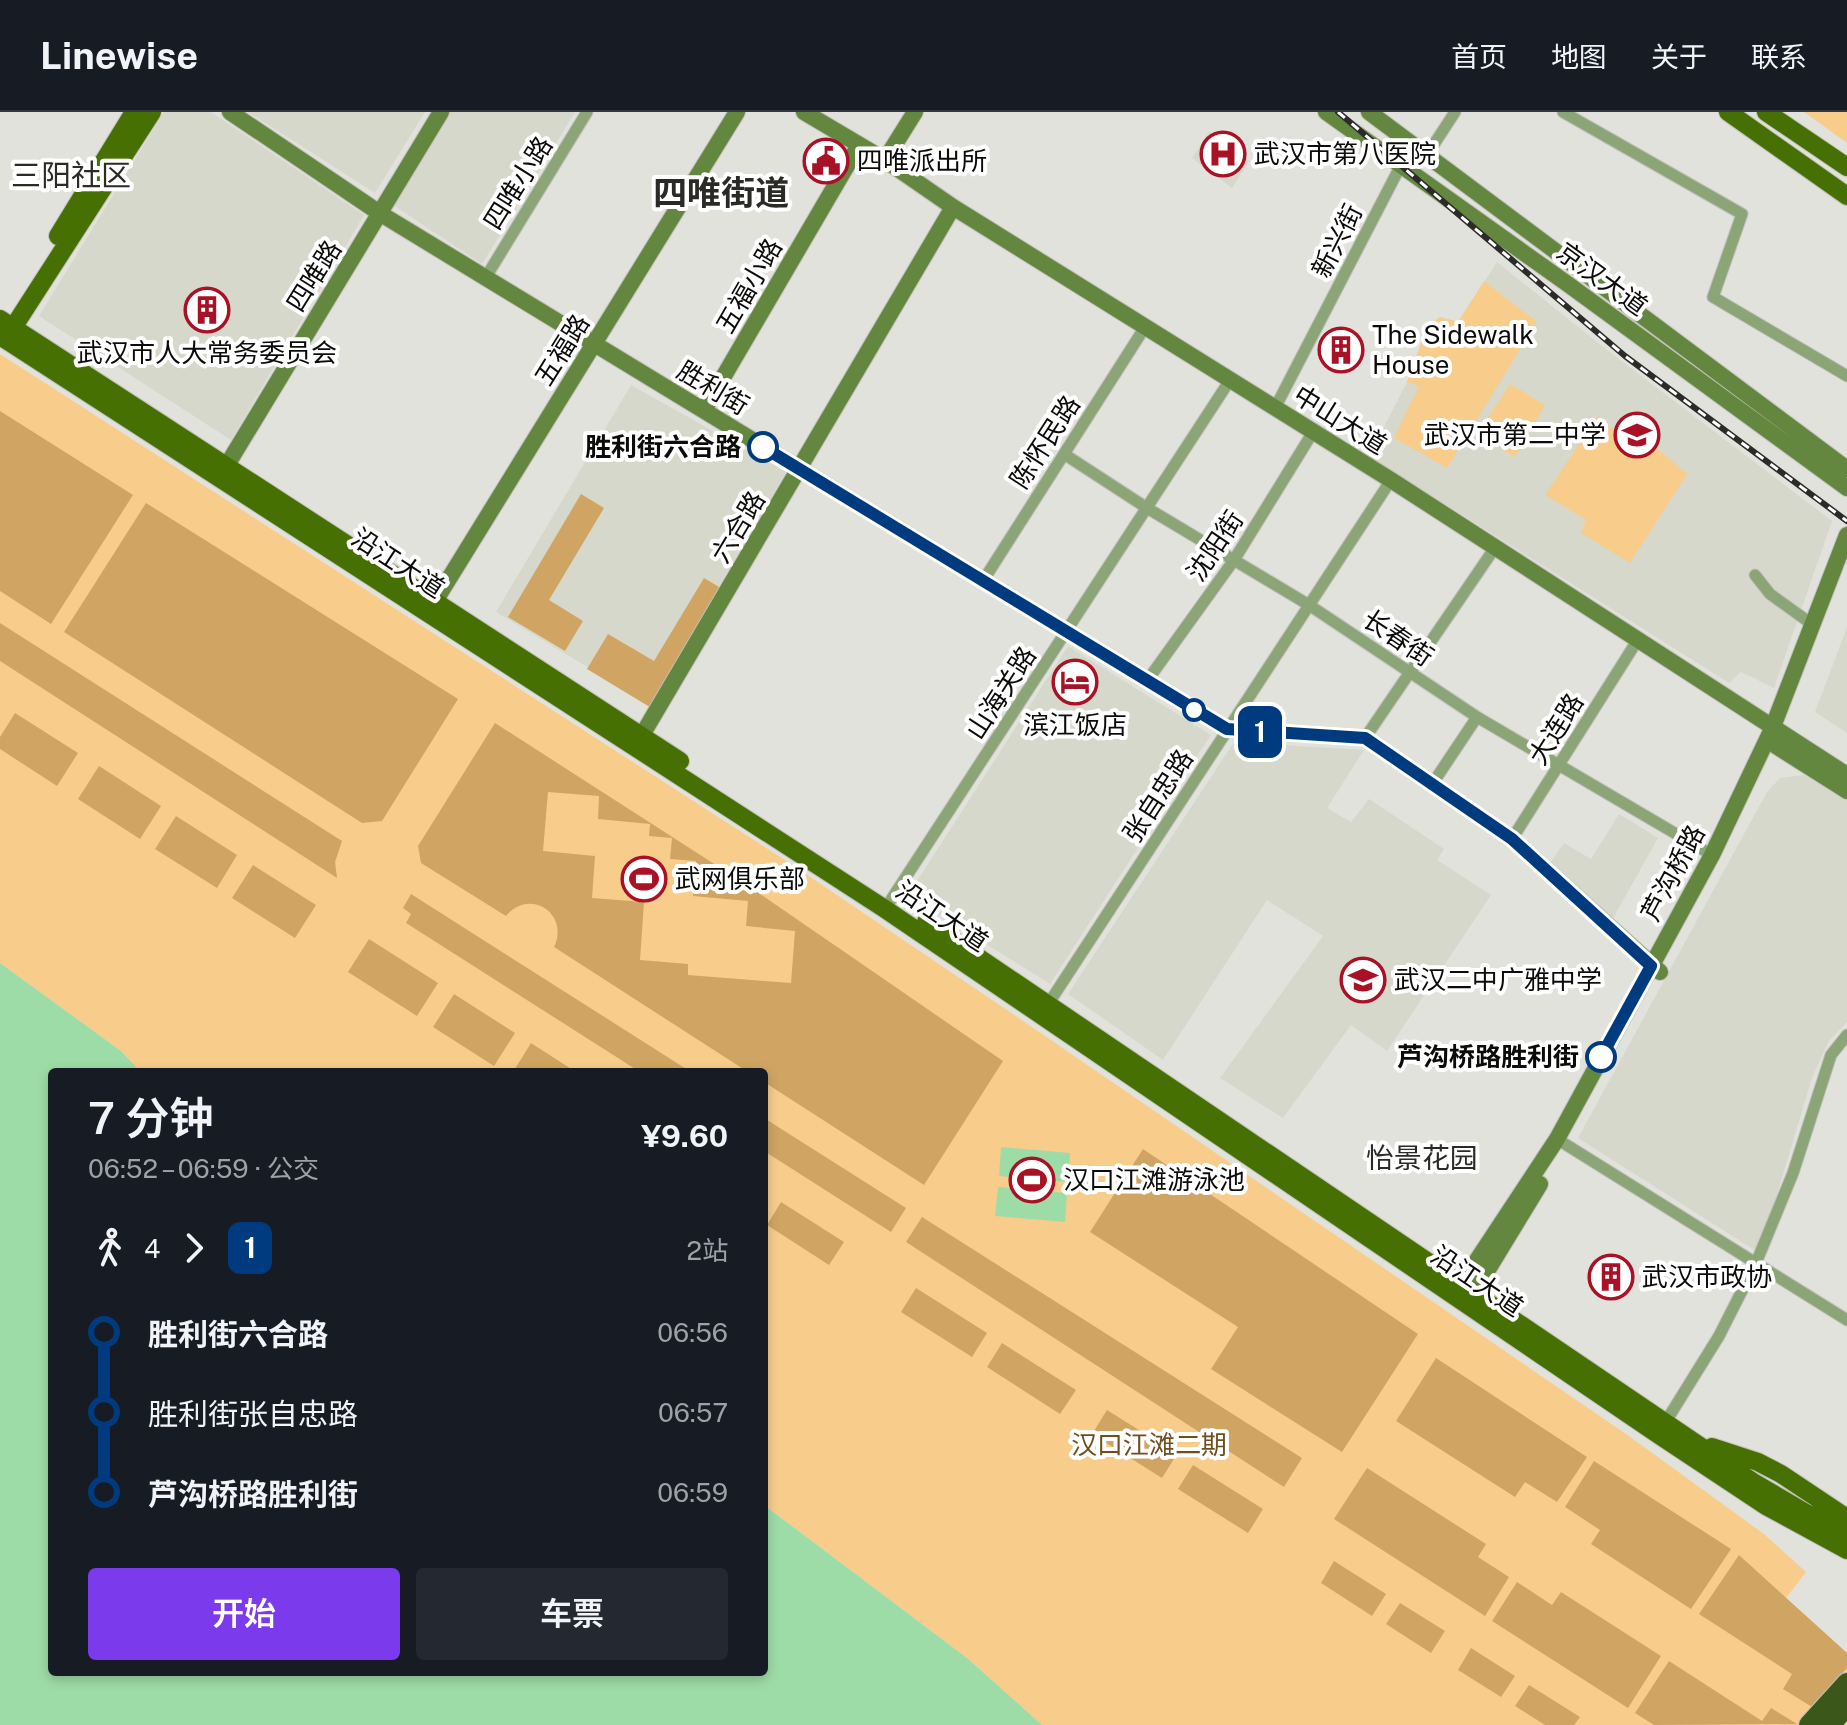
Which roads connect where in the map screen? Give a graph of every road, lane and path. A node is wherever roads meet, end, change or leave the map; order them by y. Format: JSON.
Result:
{"nodes":[{"id":1,"x":134,"y":112,"type":"edge"},
{"id":2,"x":152,"y":112,"type":"edge"},
{"id":3,"x":230,"y":112,"type":"edge"},
{"id":4,"x":441,"y":112,"type":"edge"},
{"id":5,"x":587,"y":112,"type":"edge"},
{"id":6,"x":737,"y":112,"type":"edge"},
{"id":7,"x":804,"y":112,"type":"edge"},
{"id":8,"x":915,"y":112,"type":"edge"},
{"id":9,"x":1326,"y":112,"type":"edge"},
{"id":10,"x":1369,"y":112,"type":"edge"},
{"id":11,"x":1455,"y":112,"type":"edge"},
{"id":12,"x":1563,"y":112,"type":"edge"},
{"id":13,"x":1728,"y":112,"type":"edge"},
{"id":14,"x":1766,"y":112,"type":"edge"},
{"id":15,"x":859,"y":145,"type":"junction"},
{"id":16,"x":1427,"y":155,"type":"junction"},
{"id":17,"x":885,"y":160,"type":"junction"},
{"id":18,"x":1401,"y":165,"type":"junction"},
{"id":19,"x":1847,"y":167,"type":"edge"},
{"id":20,"x":1847,"y":196,"type":"edge"},
{"id":21,"x":953,"y":207,"type":"junction"},
{"id":22,"x":381,"y":214,"type":"junction"},
{"id":23,"x":486,"y":277,"type":"junction"},
{"id":24,"x":1145,"y":327,"type":"junction"},
{"id":25,"x":4,"y":329,"type":"edge"},
{"id":26,"x":595,"y":344,"type":"junction"},
{"id":27,"x":1847,"y":376,"type":"edge"},
{"id":28,"x":1230,"y":380,"type":"junction"},
{"id":29,"x":1275,"y":408,"type":"junction"},
{"id":30,"x":704,"y":410,"type":"junction"},
{"id":31,"x":1313,"y":432,"type":"junction"},
{"id":32,"x":1064,"y":454,"type":"junction"},
{"id":33,"x":227,"y":465,"type":"junction"},
{"id":34,"x":800,"y":469,"type":"junction"},
{"id":35,"x":1847,"y":469,"type":"edge"},
{"id":36,"x":1391,"y":480,"type":"junction"},
{"id":37,"x":1847,"y":488,"type":"edge"},
{"id":38,"x":1147,"y":508,"type":"junction"},
{"id":39,"x":1847,"y":535,"type":"edge"},
{"id":40,"x":1494,"y":549,"type":"junction"},
{"id":41,"x":1234,"y":560,"type":"junction"},
{"id":42,"x":1847,"y":560,"type":"edge"},
{"id":43,"x":1755,"y":575,"type":"dead end"},
{"id":44,"x":983,"y":581,"type":"junction"},
{"id":45,"x":1309,"y":605,"type":"junction"},
{"id":46,"x":431,"y":607,"type":"junction"},
{"id":47,"x":1813,"y":625,"type":"junction"},
{"id":48,"x":1067,"y":632,"type":"junction"},
{"id":49,"x":1637,"y":641,"type":"junction"},
{"id":50,"x":1409,"y":672,"type":"junction"},
{"id":51,"x":1147,"y":681,"type":"junction"},
{"id":52,"x":1477,"y":717,"type":"junction"},
{"id":53,"x":1227,"y":729,"type":"junction"},
{"id":54,"x":1775,"y":736,"type":"junction"},
{"id":55,"x":1365,"y":738,"type":"junction"},
{"id":56,"x":638,"y":742,"type":"junction"},
{"id":57,"x":1561,"y":765,"type":"junction"},
{"id":58,"x":1847,"y":775,"type":"edge"},
{"id":59,"x":1433,"y":783,"type":"junction"},
{"id":60,"x":1847,"y":791,"type":"edge"},
{"id":61,"x":1512,"y":839,"type":"junction"},
{"id":62,"x":1712,"y":855,"type":"junction"},
{"id":63,"x":888,"y":905,"type":"junction"},
{"id":64,"x":1656,"y":969,"type":"junction"},
{"id":65,"x":1045,"y":1010,"type":"junction"},
{"id":66,"x":1847,"y":1035,"type":"edge"},
{"id":67,"x":1561,"y":1141,"type":"junction"},
{"id":68,"x":1756,"y":1263,"type":"junction"},
{"id":69,"x":1464,"y":1295,"type":"junction"},
{"id":70,"x":1847,"y":1320,"type":"edge"},
{"id":71,"x":1665,"y":1423,"type":"junction"},
{"id":72,"x":1690,"y":1439,"type":"junction"},
{"id":73,"x":1847,"y":1518,"type":"edge"},
{"id":74,"x":1847,"y":1531,"type":"edge"},
{"id":75,"x":1818,"y":1536,"type":"junction"},
{"id":76,"x":1847,"y":1550,"type":"edge"},
{"id":77,"x":1847,"y":1557,"type":"edge"},
{"id":78,"x":1847,"y":1683,"type":"edge"},
{"id":79,"x":1847,"y":1706,"type":"edge"},
{"id":80,"x":1809,"y":1725,"type":"edge"},
{"id":81,"x":1830,"y":1725,"type":"edge"}],
"edges":[{"from":1,"to":25,"type":"main road"},
{"from":2,"to":25,"type":"main road"},
{"from":3,"to":22,"type":"main road","name":"胜利街"},
{"from":4,"to":22,"type":"main road","name":"四唯路"},
{"from":5,"to":23,"type":"street","name":"四唯小路"},
{"from":6,"to":26,"type":"main road","name":"五福路"},
{"from":7,"to":15,"type":"main road","name":"中山大道"},
{"from":8,"to":17,"type":"main road"},
{"from":9,"to":18,"type":"main road","name":"京汉大道"},
{"from":10,"to":16,"type":"main road","name":"京汉大道"},
{"from":11,"to":16,"type":"street"},
{"from":12,"to":27,"type":"street"},
{"from":13,"to":20,"type":"main road"},
{"from":14,"to":19,"type":"main road"},
{"from":15,"to":17,"type":"main road","name":"中山大道"},
{"from":15,"to":30,"type":"main road","name":"五福小路"},
{"from":16,"to":18,"type":"street"},
{"from":16,"to":35,"type":"main road","name":"京汉大道"},
{"from":17,"to":21,"type":"main road","name":"中山大道"},
{"from":18,"to":29,"type":"street","name":"新兴街"},
{"from":18,"to":37,"type":"main road","name":"京汉大道"},
{"from":21,"to":24,"type":"main road","name":"中山大道"},
{"from":21,"to":34,"type":"main road","name":"六合路"},
{"from":22,"to":23,"type":"main road","name":"胜利街"},
{"from":22,"to":33,"type":"main road","name":"四唯路"},
{"from":23,"to":26,"type":"main road","name":"胜利街"},
{"from":24,"to":28,"type":"main road","name":"中山大道"},
{"from":24,"to":32,"type":"street","name":"陈怀民路"},
{"from":25,"to":33,"type":"main road","name":"沿江大道"},
{"from":25,"to":46,"type":"main road","name":"沿江大道"},
{"from":26,"to":30,"type":"main road","name":"胜利街"},
{"from":26,"to":46,"type":"main road","name":"五福路"},
{"from":28,"to":29,"type":"main road","name":"中山大道"},
{"from":28,"to":38,"type":"street","name":"山海关路"},
{"from":29,"to":31,"type":"main road","name":"中山大道"},
{"from":30,"to":34,"type":"main road","name":"胜利街"},
{"from":31,"to":36,"type":"main road","name":"中山大道"},
{"from":31,"to":41,"type":"street","name":"沈阳街"},
{"from":32,"to":38,"type":"street","name":"长春街"},
{"from":32,"to":44,"type":"street","name":"陈怀民路"},
{"from":33,"to":46,"type":"main road","name":"沿江大道"},
{"from":34,"to":44,"type":"main road","name":"胜利街"},
{"from":34,"to":56,"type":"main road","name":"六合路"},
{"from":36,"to":40,"type":"main road","name":"中山大道"},
{"from":36,"to":45,"type":"street","name":"张自忠路"},
{"from":38,"to":41,"type":"street","name":"长春街"},
{"from":38,"to":48,"type":"street","name":"山海关路"},
{"from":39,"to":47,"type":"main road","name":"芦沟桥路"},
{"from":40,"to":49,"type":"main road","name":"中山大道"},
{"from":40,"to":50,"type":"street"},
{"from":41,"to":45,"type":"street","name":"长春街"},
{"from":41,"to":51,"type":"street","name":"沈阳街"},
{"from":42,"to":54,"type":"main road","name":"芦沟桥路"},
{"from":43,"to":47,"type":"street"},
{"from":44,"to":48,"type":"main road","name":"胜利街"},
{"from":45,"to":50,"type":"street","name":"长春街"},
{"from":45,"to":53,"type":"street","name":"张自忠路"},
{"from":46,"to":56,"type":"main road","name":"沿江大道"},
{"from":47,"to":54,"type":"main road","name":"芦沟桥路"},
{"from":48,"to":51,"type":"main road","name":"胜利街"},
{"from":48,"to":63,"type":"street","name":"山海关路"},
{"from":49,"to":54,"type":"main road","name":"中山大道"},
{"from":49,"to":57,"type":"street","name":"大连路"},
{"from":50,"to":52,"type":"street","name":"长春街"},
{"from":50,"to":55,"type":"street"},
{"from":51,"to":53,"type":"main road","name":"胜利街"},
{"from":52,"to":57,"type":"street","name":"长春街"},
{"from":52,"to":59,"type":"street"},
{"from":53,"to":55,"type":"main road","name":"胜利街"},
{"from":53,"to":65,"type":"street","name":"张自忠路"},
{"from":54,"to":58,"type":"main road","name":"中山大道"},
{"from":54,"to":60,"type":"main road","name":"中山大道"},
{"from":54,"to":62,"type":"main road","name":"芦沟桥路"},
{"from":54,"to":64,"type":"main road","name":"芦沟桥路"},
{"from":55,"to":59,"type":"main road","name":"胜利街"},
{"from":56,"to":63,"type":"main road","name":"沿江大道"},
{"from":57,"to":61,"type":"street","name":"大连路"},
{"from":57,"to":62,"type":"street","name":"长春街"},
{"from":59,"to":61,"type":"main road","name":"胜利街"},
{"from":61,"to":64,"type":"main road","name":"胜利街"},
{"from":62,"to":64,"type":"main road","name":"芦沟桥路"},
{"from":63,"to":65,"type":"main road","name":"沿江大道"},
{"from":64,"to":67,"type":"main road","name":"芦沟桥路"},
{"from":65,"to":69,"type":"main road","name":"沿江大道"},
{"from":66,"to":68,"type":"street"},
{"from":67,"to":68,"type":"street"},
{"from":67,"to":69,"type":"main road","name":"芦沟桥路"},
{"from":68,"to":70,"type":"street"},
{"from":68,"to":71,"type":"street"},
{"from":69,"to":71,"type":"main road","name":"沿江大道"},
{"from":69,"to":75,"type":"main road","name":"沿江大道"},
{"from":71,"to":72,"type":"main road","name":"沿江大道"},
{"from":72,"to":73,"type":"main road"},
{"from":72,"to":74,"type":"main road","name":"沿江大道"},
{"from":75,"to":76,"type":"main road","name":"沿江大道"},
{"from":75,"to":77,"type":"main road"},
{"from":78,"to":80,"type":"highway"},
{"from":79,"to":81,"type":"highway"}]}
